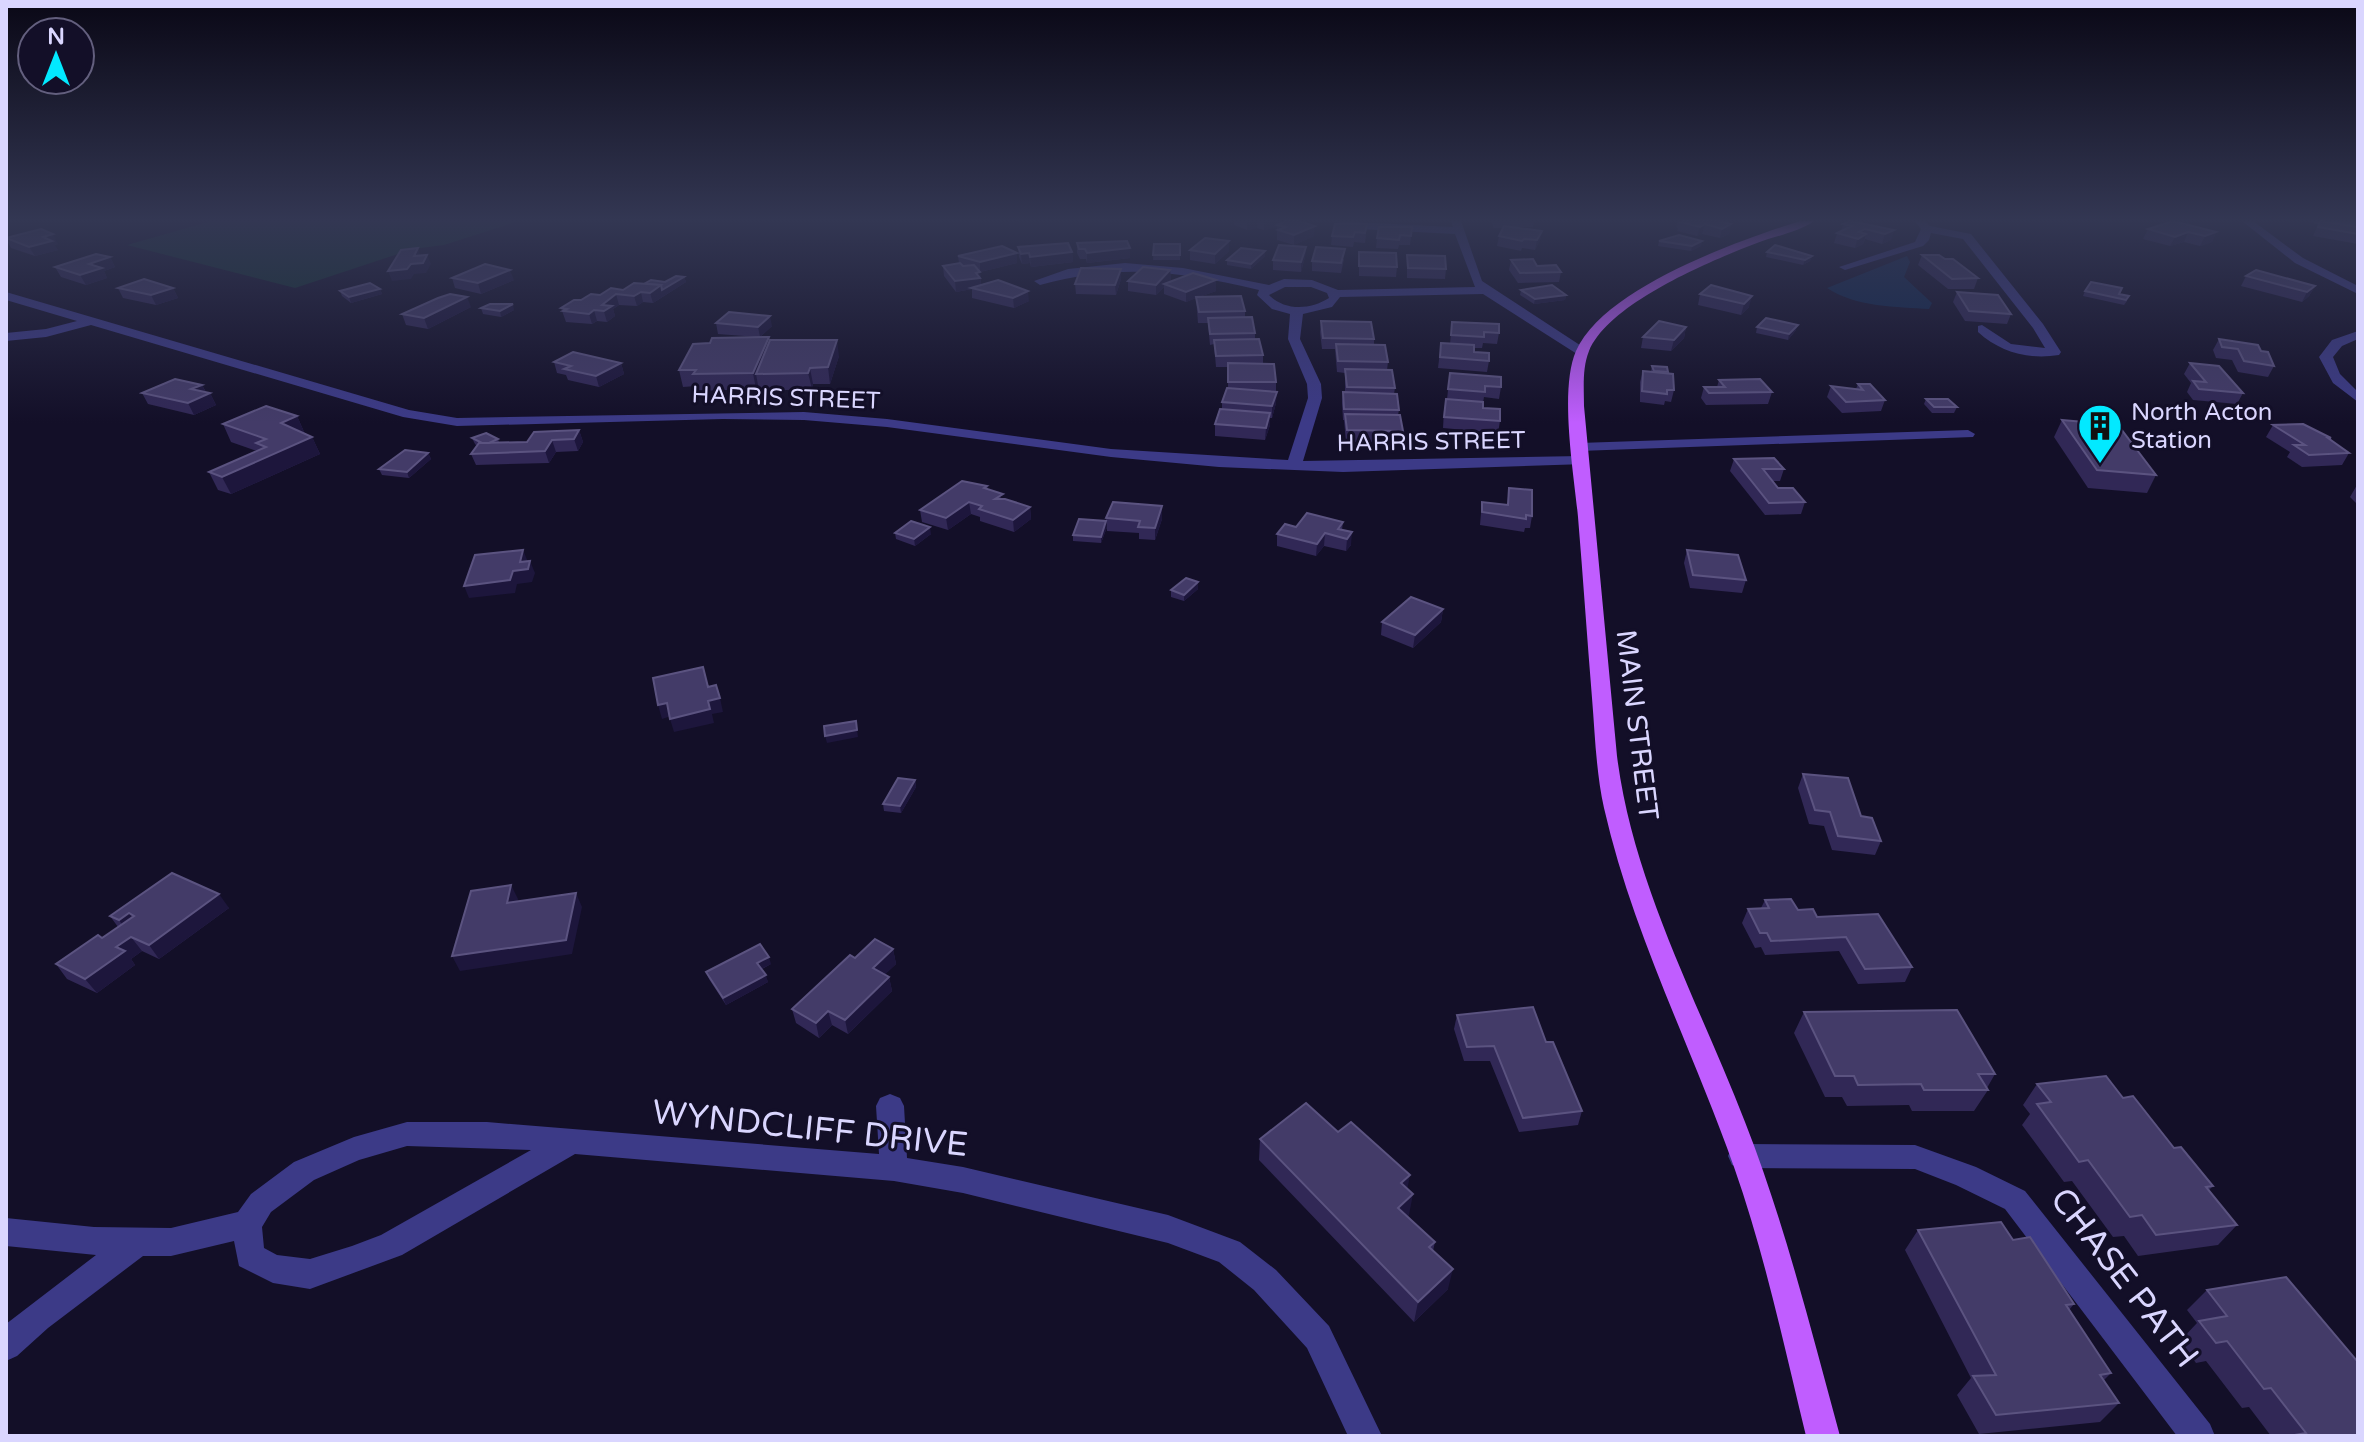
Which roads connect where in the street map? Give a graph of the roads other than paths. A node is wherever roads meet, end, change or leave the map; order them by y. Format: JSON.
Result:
{"nodes":[{"id":1,"x":1268,"y":288,"type":"edge"},
{"id":2,"x":1326,"y":288,"type":"edge"},
{"id":3,"x":1653,"y":288,"type":"edge"},
{"id":4,"x":2008,"y":288,"type":"edge"},
{"id":5,"x":1485,"y":290,"type":"joint"},
{"id":6,"x":1335,"y":294,"type":"junction"},
{"id":7,"x":6,"y":296,"type":"edge"},
{"id":8,"x":1297,"y":310,"type":"junction"},
{"id":9,"x":91,"y":321,"type":"junction"},
{"id":10,"x":1982,"y":329,"type":"edge"},
{"id":11,"x":2358,"y":335,"type":"edge"},
{"id":12,"x":6,"y":337,"type":"edge"},
{"id":13,"x":1582,"y":351,"type":"junction"},
{"id":14,"x":2358,"y":398,"type":"edge"},
{"id":15,"x":1968,"y":434,"type":"dead end"},
{"id":16,"x":1580,"y":454,"type":"junction"},
{"id":17,"x":1294,"y":466,"type":"junction"},
{"id":18,"x":890,"y":1106,"type":"dead end"},
{"id":19,"x":572,"y":1141,"type":"junction"},
{"id":20,"x":1742,"y":1156,"type":"junction"},
{"id":21,"x":894,"y":1168,"type":"junction"},
{"id":22,"x":247,"y":1224,"type":"junction"},
{"id":23,"x":6,"y":1232,"type":"edge"},
{"id":24,"x":137,"y":1242,"type":"junction"},
{"id":25,"x":6,"y":1345,"type":"edge"},
{"id":26,"x":1365,"y":1436,"type":"edge"},
{"id":27,"x":1823,"y":1436,"type":"edge"},
{"id":28,"x":2198,"y":1436,"type":"edge"}],
"edges":[{"from":1,"to":8,"type":"street"},
{"from":2,"to":6,"type":"street"},
{"from":3,"to":13,"type":"main road"},
{"from":4,"to":10,"type":"street"},
{"from":5,"to":6,"type":"street"},
{"from":5,"to":13,"type":"street"},
{"from":6,"to":8,"type":"street"},
{"from":7,"to":9,"type":"street","name":"HARRIS STREET"},
{"from":8,"to":17,"type":"street"},
{"from":9,"to":12,"type":"street"},
{"from":9,"to":17,"type":"street","name":"HARRIS STREET"},
{"from":11,"to":14,"type":"street"},
{"from":13,"to":16,"type":"main road","name":"MAIN STREET"},
{"from":15,"to":16,"type":"street","name":"HARRIS STREET"},
{"from":16,"to":17,"type":"street","name":"HARRIS STREET"},
{"from":16,"to":20,"type":"main road","name":"MAIN STREET"},
{"from":18,"to":21,"type":"street"},
{"from":19,"to":21,"type":"street","name":"WYNDCLIFF DRIVE"},
{"from":19,"to":22,"type":"street","name":"WYNDCLIFF DRIVE"},
{"from":19,"to":22,"type":"street"},
{"from":20,"to":27,"type":"main road","name":"MAIN STREET"},
{"from":20,"to":28,"type":"street","name":"CHASE PATH"},
{"from":21,"to":26,"type":"street","name":"WYNDCLIFF DRIVE"},
{"from":22,"to":24,"type":"street"},
{"from":23,"to":24,"type":"street"},
{"from":24,"to":25,"type":"street"}]}
